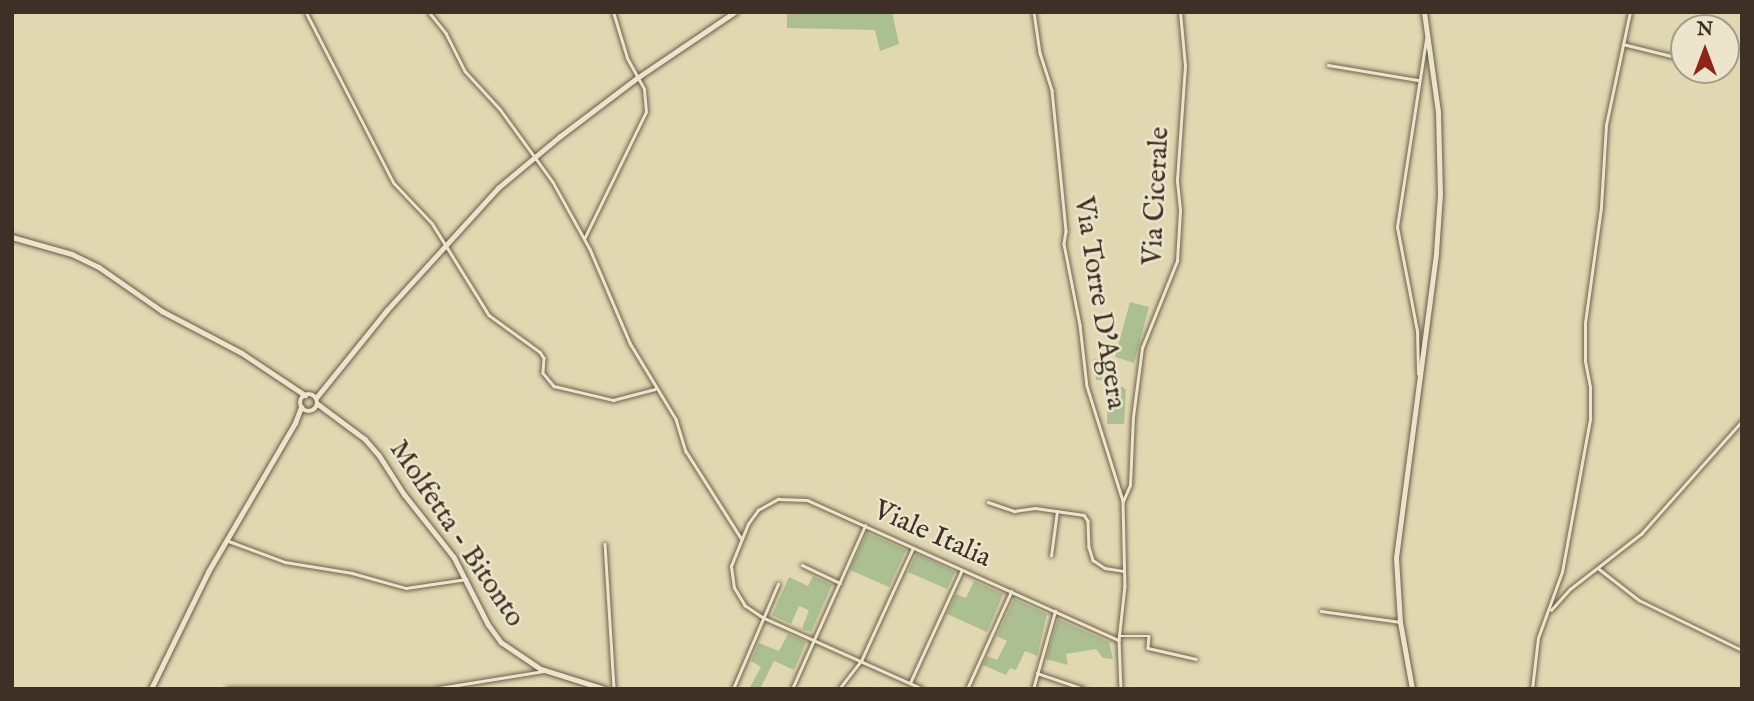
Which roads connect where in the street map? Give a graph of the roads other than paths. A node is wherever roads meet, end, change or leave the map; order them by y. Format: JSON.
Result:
{"nodes":[{"id":1,"x":306,"y":12,"type":"edge"},
{"id":2,"x":429,"y":12,"type":"edge"},
{"id":3,"x":613,"y":12,"type":"edge"},
{"id":4,"x":735,"y":12,"type":"edge"},
{"id":5,"x":1034,"y":12,"type":"edge"},
{"id":6,"x":1180,"y":12,"type":"edge"},
{"id":7,"x":1424,"y":12,"type":"edge"},
{"id":8,"x":1630,"y":12,"type":"edge"},
{"id":9,"x":1426,"y":29,"type":"junction"},
{"id":10,"x":1622,"y":44,"type":"junction"},
{"id":11,"x":1670,"y":56,"type":"edge"},
{"id":12,"x":1328,"y":65,"type":"dead end"},
{"id":13,"x":637,"y":78,"type":"junction"},
{"id":14,"x":1419,"y":80,"type":"junction"},
{"id":15,"x":536,"y":155,"type":"junction"},
{"id":16,"x":12,"y":237,"type":"edge"},
{"id":17,"x":584,"y":239,"type":"junction"},
{"id":18,"x":445,"y":245,"type":"junction"},
{"id":19,"x":1420,"y":379,"type":"junction"},
{"id":20,"x":290,"y":388,"type":"junction"},
{"id":21,"x":656,"y":388,"type":"junction"},
{"id":22,"x":304,"y":396,"type":"junction"},
{"id":23,"x":315,"y":399,"type":"junction"},
{"id":24,"x":300,"y":404,"type":"junction"},
{"id":25,"x":310,"y":412,"type":"junction"},
{"id":26,"x":334,"y":418,"type":"junction"},
{"id":27,"x":1742,"y":421,"type":"edge"},
{"id":28,"x":295,"y":424,"type":"junction"},
{"id":29,"x":1123,"y":501,"type":"junction"},
{"id":30,"x":988,"y":502,"type":"dead end"},
{"id":31,"x":1056,"y":511,"type":"junction"},
{"id":32,"x":865,"y":526,"type":"junction"},
{"id":33,"x":741,"y":538,"type":"junction"},
{"id":34,"x":226,"y":540,"type":"junction"},
{"id":35,"x":605,"y":544,"type":"dead end"},
{"id":36,"x":913,"y":548,"type":"junction"},
{"id":37,"x":1051,"y":556,"type":"dead end"},
{"id":38,"x":802,"y":565,"type":"dead end"},
{"id":39,"x":1598,"y":568,"type":"junction"},
{"id":40,"x":962,"y":570,"type":"junction"},
{"id":41,"x":1123,"y":571,"type":"junction"},
{"id":42,"x":466,"y":579,"type":"junction"},
{"id":43,"x":841,"y":583,"type":"junction"},
{"id":44,"x":778,"y":584,"type":"dead end"},
{"id":45,"x":1011,"y":592,"type":"junction"},
{"id":46,"x":1055,"y":611,"type":"junction"},
{"id":47,"x":1321,"y":611,"type":"dead end"},
{"id":48,"x":1549,"y":612,"type":"junction"},
{"id":49,"x":764,"y":618,"type":"junction"},
{"id":50,"x":1399,"y":622,"type":"junction"},
{"id":51,"x":1119,"y":638,"type":"junction"},
{"id":52,"x":814,"y":641,"type":"junction"},
{"id":53,"x":1742,"y":650,"type":"edge"},
{"id":54,"x":1196,"y":659,"type":"dead end"},
{"id":55,"x":861,"y":662,"type":"junction"},
{"id":56,"x":545,"y":671,"type":"junction"},
{"id":57,"x":1037,"y":673,"type":"junction"},
{"id":58,"x":910,"y":683,"type":"junction"},
{"id":59,"x":734,"y":687,"type":"edge"},
{"id":60,"x":1077,"y":688,"type":"edge"},
{"id":61,"x":151,"y":689,"type":"edge"},
{"id":62,"x":228,"y":689,"type":"edge"},
{"id":63,"x":604,"y":689,"type":"edge"},
{"id":64,"x":614,"y":689,"type":"edge"},
{"id":65,"x":740,"y":689,"type":"edge"},
{"id":66,"x":792,"y":689,"type":"edge"},
{"id":67,"x":839,"y":689,"type":"edge"},
{"id":68,"x":922,"y":689,"type":"edge"},
{"id":69,"x":967,"y":689,"type":"edge"},
{"id":70,"x":1033,"y":689,"type":"edge"},
{"id":71,"x":1084,"y":689,"type":"edge"},
{"id":72,"x":1121,"y":689,"type":"edge"},
{"id":73,"x":1412,"y":689,"type":"edge"},
{"id":74,"x":1532,"y":689,"type":"edge"}],
"edges":[{"from":1,"to":18,"type":"street"},
{"from":2,"to":15,"type":"street"},
{"from":3,"to":13,"type":"street"},
{"from":4,"to":13,"type":"main road"},
{"from":5,"to":29,"type":"street","name":"Via Torre D'Agera"},
{"from":6,"to":29,"type":"street","name":"Via Cicerale"},
{"from":7,"to":9,"type":"main road"},
{"from":8,"to":10,"type":"street"},
{"from":9,"to":14,"type":"street"},
{"from":9,"to":19,"type":"main road"},
{"from":10,"to":11,"type":"street"},
{"from":10,"to":48,"type":"street"},
{"from":12,"to":14,"type":"street"},
{"from":13,"to":15,"type":"main road"},
{"from":13,"to":17,"type":"street"},
{"from":14,"to":19,"type":"street"},
{"from":15,"to":17,"type":"street"},
{"from":15,"to":18,"type":"main road"},
{"from":16,"to":20,"type":"main road"},
{"from":17,"to":21,"type":"street"},
{"from":18,"to":21,"type":"street"},
{"from":18,"to":23,"type":"main road"},
{"from":19,"to":50,"type":"main road"},
{"from":20,"to":22,"type":"main road"},
{"from":20,"to":24,"type":"main road"},
{"from":21,"to":33,"type":"street"},
{"from":22,"to":23,"type":"main road"},
{"from":22,"to":24,"type":"main road"},
{"from":23,"to":25,"type":"main road"},
{"from":23,"to":26,"type":"main road","name":"Molfetta - Bitonto"},
{"from":24,"to":25,"type":"main road"},
{"from":24,"to":28,"type":"main road"},
{"from":25,"to":26,"type":"main road","name":"Molfetta - Bitonto"},
{"from":25,"to":28,"type":"main road"},
{"from":26,"to":42,"type":"main road","name":"Molfetta - Bitonto"},
{"from":27,"to":39,"type":"street"},
{"from":28,"to":34,"type":"main road"},
{"from":29,"to":41,"type":"street","name":"Via Torre D'Agera"},
{"from":30,"to":31,"type":"street"},
{"from":31,"to":37,"type":"street"},
{"from":31,"to":41,"type":"street"},
{"from":32,"to":33,"type":"street","name":"Viale Italia"},
{"from":32,"to":36,"type":"street","name":"Viale Italia"},
{"from":32,"to":43,"type":"street"},
{"from":33,"to":49,"type":"street"},
{"from":34,"to":42,"type":"street"},
{"from":34,"to":61,"type":"main road"},
{"from":35,"to":64,"type":"street"},
{"from":36,"to":40,"type":"street","name":"Viale Italia"},
{"from":36,"to":55,"type":"street"},
{"from":38,"to":43,"type":"street"},
{"from":39,"to":48,"type":"street"},
{"from":39,"to":53,"type":"street"},
{"from":40,"to":45,"type":"street","name":"Viale Italia"},
{"from":40,"to":58,"type":"street"},
{"from":41,"to":51,"type":"street","name":"Via Torre D'Agera"},
{"from":42,"to":56,"type":"main road","name":"Molfetta - Bitonto"},
{"from":43,"to":52,"type":"street"},
{"from":44,"to":49,"type":"street"},
{"from":45,"to":46,"type":"street","name":"Viale Italia"},
{"from":45,"to":69,"type":"street"},
{"from":46,"to":51,"type":"street","name":"Viale Italia"},
{"from":46,"to":57,"type":"street"},
{"from":47,"to":50,"type":"street"},
{"from":48,"to":74,"type":"street"},
{"from":49,"to":52,"type":"street"},
{"from":49,"to":59,"type":"street"},
{"from":50,"to":73,"type":"main road"},
{"from":51,"to":54,"type":"street","name":"Viale Italia"},
{"from":51,"to":72,"type":"street","name":"Via Torre D'Agera"},
{"from":52,"to":55,"type":"street"},
{"from":52,"to":66,"type":"street"},
{"from":55,"to":58,"type":"street"},
{"from":55,"to":67,"type":"street"},
{"from":56,"to":62,"type":"street"},
{"from":56,"to":63,"type":"main road","name":"Molfetta - Bitonto"},
{"from":57,"to":60,"type":"street"},
{"from":57,"to":70,"type":"street"},
{"from":58,"to":68,"type":"street"},
{"from":59,"to":65,"type":"street"},
{"from":60,"to":71,"type":"street"}]}
